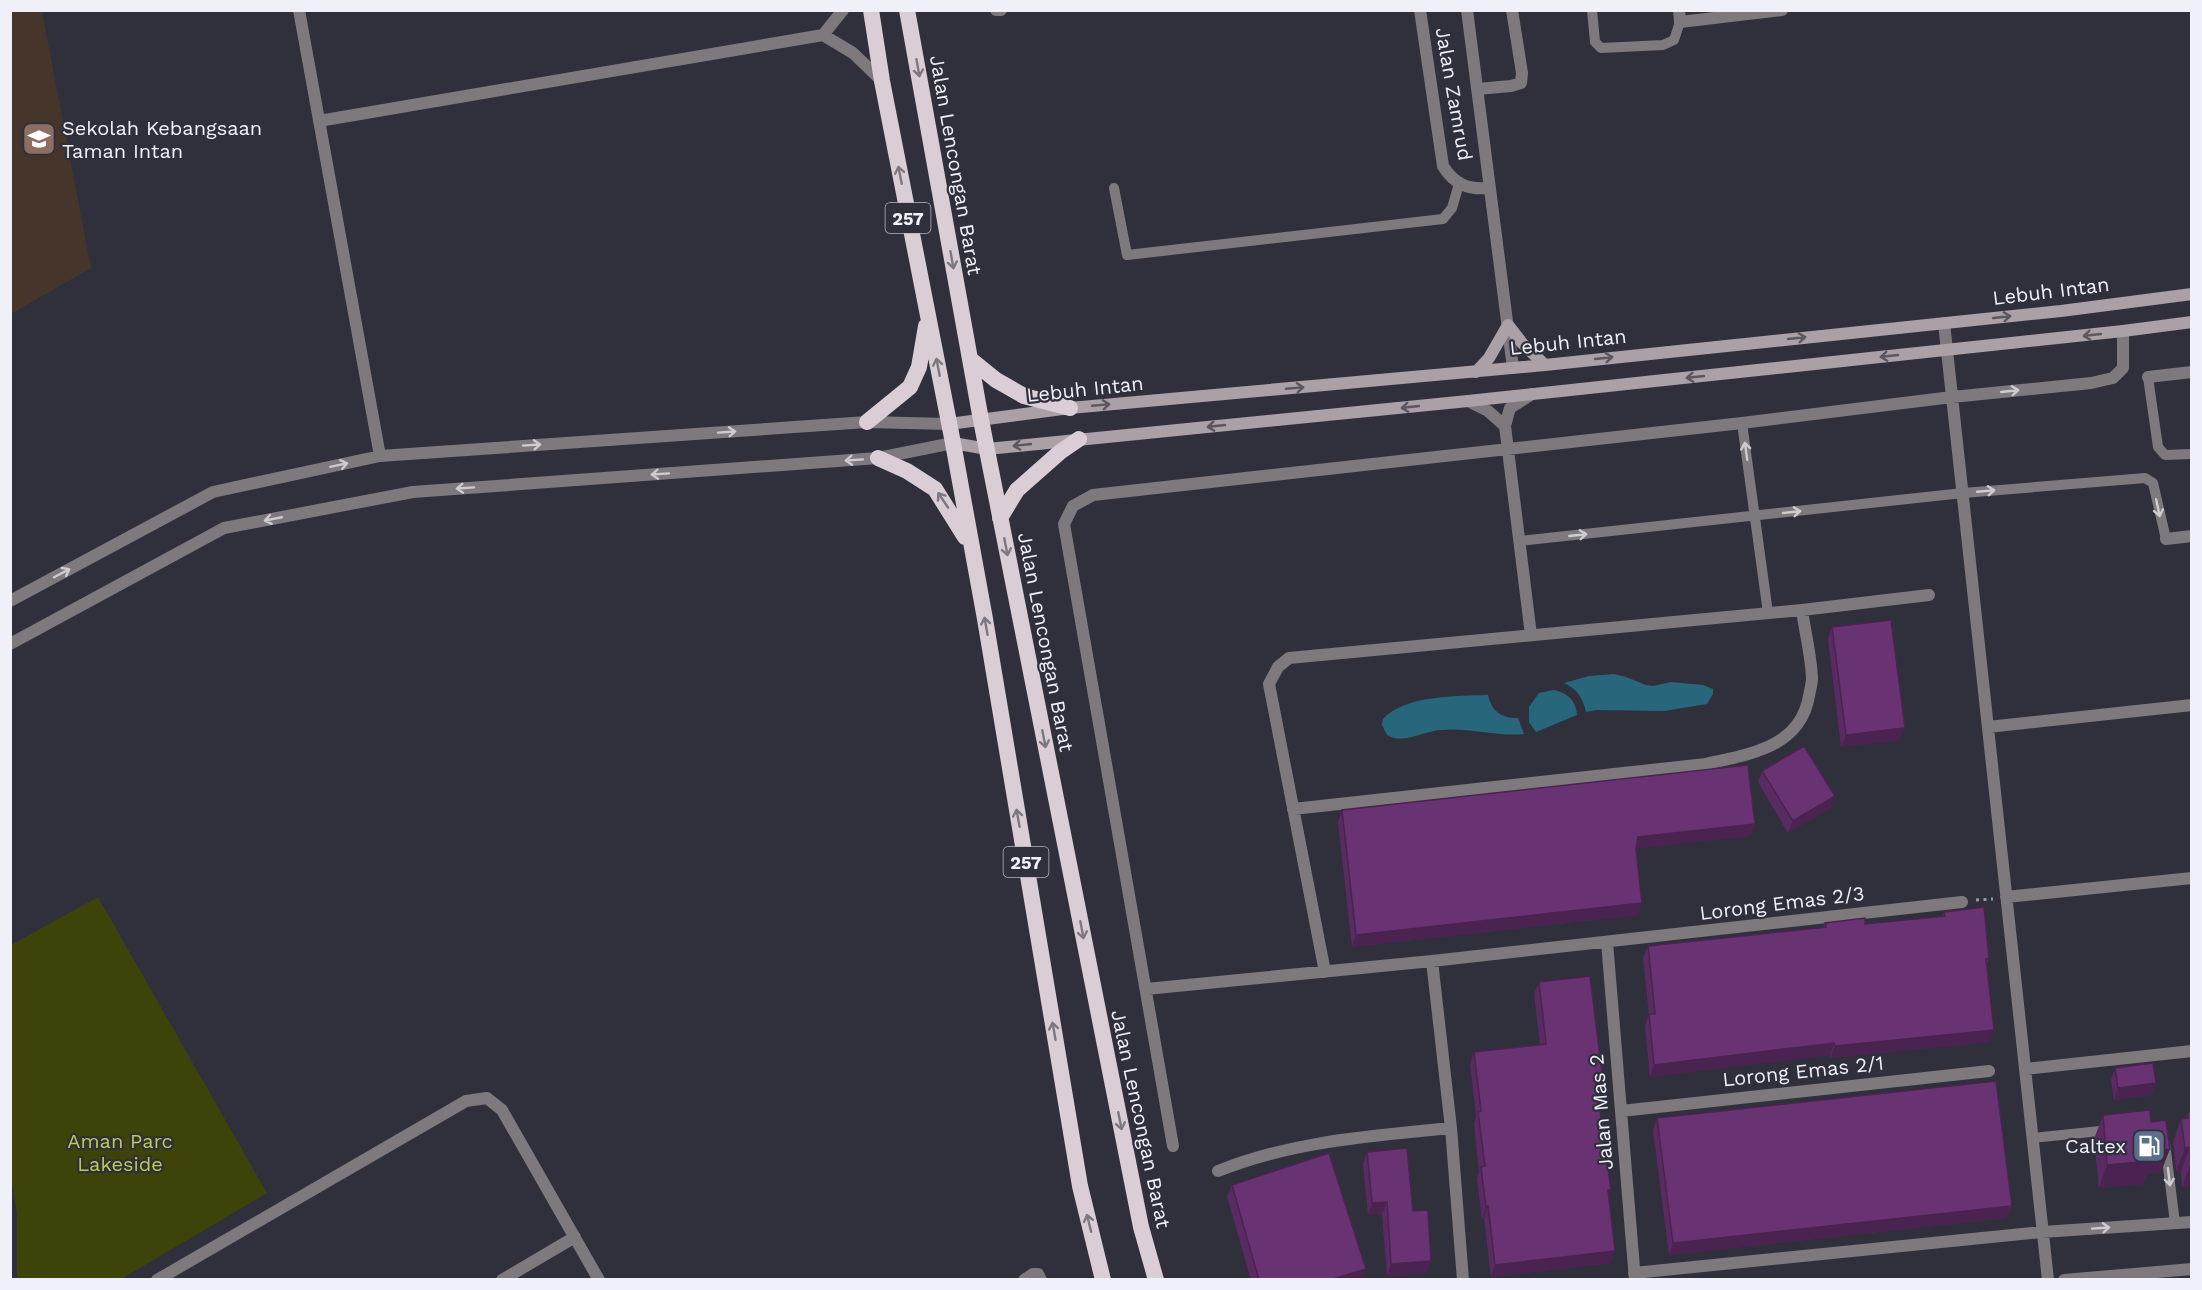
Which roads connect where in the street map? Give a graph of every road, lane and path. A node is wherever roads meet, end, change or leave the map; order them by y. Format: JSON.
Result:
{"nodes":[{"id":1,"x":299,"y":10,"type":"edge"},
{"id":2,"x":843,"y":10,"type":"edge"},
{"id":3,"x":871,"y":10,"type":"edge"},
{"id":4,"x":907,"y":10,"type":"edge"},
{"id":5,"x":996,"y":10,"type":"edge"},
{"id":6,"x":1000,"y":10,"type":"edge"},
{"id":7,"x":1420,"y":10,"type":"edge"},
{"id":8,"x":1467,"y":10,"type":"edge"},
{"id":9,"x":1512,"y":10,"type":"edge"},
{"id":10,"x":1592,"y":10,"type":"edge"},
{"id":11,"x":1782,"y":10,"type":"edge"},
{"id":12,"x":1764,"y":12,"type":"edge"},
{"id":13,"x":1679,"y":16,"type":"edge"},
{"id":14,"x":823,"y":35,"type":"junction"},
{"id":15,"x":882,"y":81,"type":"junction"},
{"id":16,"x":1477,"y":89,"type":"junction"},
{"id":17,"x":319,"y":120,"type":"junction"},
{"id":18,"x":1460,"y":184,"type":"junction"},
{"id":19,"x":1114,"y":188,"type":"dead end"},
{"id":20,"x":1490,"y":188,"type":"junction"},
{"id":21,"x":2192,"y":294,"type":"edge"},
{"id":22,"x":928,"y":317,"type":"junction"},
{"id":23,"x":2192,"y":322,"type":"edge"},
{"id":24,"x":1944,"y":323,"type":"junction"},
{"id":25,"x":1508,"y":326,"type":"junction"},
{"id":26,"x":2123,"y":331,"type":"junction"},
{"id":27,"x":1947,"y":350,"type":"junction"},
{"id":28,"x":970,"y":359,"type":"junction"},
{"id":29,"x":1545,"y":364,"type":"junction"},
{"id":30,"x":1513,"y":368,"type":"junction"},
{"id":31,"x":1476,"y":372,"type":"junction"},
{"id":32,"x":2192,"y":372,"type":"edge"},
{"id":33,"x":2148,"y":377,"type":"joint"},
{"id":34,"x":1532,"y":394,"type":"junction"},
{"id":35,"x":1952,"y":397,"type":"junction"},
{"id":36,"x":1468,"y":401,"type":"junction"},
{"id":37,"x":1070,"y":408,"type":"junction"},
{"id":38,"x":981,"y":420,"type":"junction"},
{"id":39,"x":867,"y":422,"type":"junction"},
{"id":40,"x":1742,"y":423,"type":"junction"},
{"id":41,"x":949,"y":424,"type":"junction"},
{"id":42,"x":1504,"y":426,"type":"junction"},
{"id":43,"x":1079,"y":439,"type":"junction"},
{"id":44,"x":953,"y":442,"type":"junction"},
{"id":45,"x":987,"y":449,"type":"junction"},
{"id":46,"x":1508,"y":449,"type":"junction"},
{"id":47,"x":2192,"y":454,"type":"edge"},
{"id":48,"x":380,"y":456,"type":"junction"},
{"id":49,"x":878,"y":458,"type":"junction"},
{"id":50,"x":1963,"y":493,"type":"junction"},
{"id":51,"x":1755,"y":516,"type":"junction"},
{"id":52,"x":1000,"y":518,"type":"junction"},
{"id":53,"x":2192,"y":536,"type":"edge"},
{"id":54,"x":2166,"y":539,"type":"joint"},
{"id":55,"x":1519,"y":542,"type":"junction"},
{"id":56,"x":972,"y":551,"type":"junction"},
{"id":57,"x":1929,"y":595,"type":"dead end"},
{"id":58,"x":10,"y":601,"type":"edge"},
{"id":59,"x":1802,"y":610,"type":"junction"},
{"id":60,"x":1768,"y":613,"type":"junction"},
{"id":61,"x":1531,"y":635,"type":"junction"},
{"id":62,"x":10,"y":644,"type":"edge"},
{"id":63,"x":2192,"y":705,"type":"edge"},
{"id":64,"x":1988,"y":727,"type":"junction"},
{"id":65,"x":1293,"y":809,"type":"junction"},
{"id":66,"x":2192,"y":878,"type":"edge"},
{"id":67,"x":2006,"y":897,"type":"junction"},
{"id":68,"x":1962,"y":902,"type":"joint"},
{"id":69,"x":1607,"y":942,"type":"junction"},
{"id":70,"x":1432,"y":961,"type":"junction"},
{"id":71,"x":1325,"y":972,"type":"junction"},
{"id":72,"x":1146,"y":989,"type":"junction"},
{"id":73,"x":2192,"y":1051,"type":"edge"},
{"id":74,"x":2025,"y":1069,"type":"junction"},
{"id":75,"x":1989,"y":1071,"type":"dead end"},
{"id":76,"x":1621,"y":1111,"type":"junction"},
{"id":77,"x":1451,"y":1128,"type":"junction"},
{"id":78,"x":2127,"y":1128,"type":"edge"},
{"id":79,"x":2164,"y":1135,"type":"edge"},
{"id":80,"x":2032,"y":1138,"type":"junction"},
{"id":81,"x":1173,"y":1146,"type":"dead end"},
{"id":82,"x":1218,"y":1171,"type":"dead end"},
{"id":83,"x":2192,"y":1222,"type":"edge"},
{"id":84,"x":2175,"y":1223,"type":"junction"},
{"id":85,"x":2042,"y":1232,"type":"junction"},
{"id":86,"x":575,"y":1237,"type":"junction"},
{"id":87,"x":2192,"y":1269,"type":"edge"},
{"id":88,"x":2176,"y":1270,"type":"junction"},
{"id":89,"x":2192,"y":1275,"type":"edge"},
{"id":90,"x":1634,"y":1276,"type":"edge"},
{"id":91,"x":2107,"y":1278,"type":"edge"},
{"id":92,"x":1041,"y":1279,"type":"edge"},
{"id":93,"x":157,"y":1280,"type":"edge"},
{"id":94,"x":502,"y":1280,"type":"edge"},
{"id":95,"x":599,"y":1280,"type":"edge"},
{"id":96,"x":1024,"y":1280,"type":"edge"},
{"id":97,"x":1103,"y":1280,"type":"edge"},
{"id":98,"x":1156,"y":1280,"type":"edge"},
{"id":99,"x":1463,"y":1280,"type":"edge"},
{"id":100,"x":2048,"y":1280,"type":"edge"},
{"id":101,"x":2064,"y":1280,"type":"edge"}],
"edges":[{"from":1,"to":17,"type":"street"},
{"from":2,"to":14,"type":"street"},
{"from":3,"to":15,"type":"highway","number":"257"},
{"from":4,"to":28,"type":"highway","name":"Jalan Lencongan Barat","number":"257","one_way":true},
{"from":5,"to":6,"type":"street"},
{"from":7,"to":18,"type":"street","name":"Jalan Zamrud"},
{"from":8,"to":16,"type":"street"},
{"from":9,"to":16,"type":"street"},
{"from":10,"to":13,"type":"lane"},
{"from":11,"to":12,"type":"street"},
{"from":12,"to":13,"type":"street"},
{"from":14,"to":15,"type":"street"},
{"from":14,"to":17,"type":"street"},
{"from":22,"to":15,"type":"highway","number":"257","one_way":true},
{"from":16,"to":20,"type":"street"},
{"from":17,"to":48,"type":"street"},
{"from":18,"to":19,"type":"lane"},
{"from":18,"to":20,"type":"street","name":"Jalan Zamrud"},
{"from":20,"to":25,"type":"street"},
{"from":24,"to":21,"type":"main road","name":"Lebuh Intan","one_way":true},
{"from":22,"to":39,"type":"highway"},
{"from":41,"to":22,"type":"highway","number":"257","one_way":true},
{"from":23,"to":26,"type":"main road"},
{"from":24,"to":27,"type":"street"},
{"from":29,"to":24,"type":"main road","name":"Lebuh Intan","one_way":true},
{"from":25,"to":29,"type":"main road"},
{"from":25,"to":30,"type":"street"},
{"from":25,"to":31,"type":"main road"},
{"from":26,"to":27,"type":"main road","one_way":true},
{"from":35,"to":26,"type":"street","one_way":true},
{"from":27,"to":34,"type":"main road","one_way":true},
{"from":27,"to":35,"type":"street"},
{"from":28,"to":37,"type":"highway"},
{"from":28,"to":38,"type":"highway","name":"Jalan Lencongan Barat","number":"257"},
{"from":29,"to":30,"type":"main road","name":"Lebuh Intan"},
{"from":30,"to":31,"type":"main road","name":"Lebuh Intan"},
{"from":37,"to":31,"type":"main road","name":"Lebuh Intan","one_way":true},
{"from":32,"to":33,"type":"street"},
{"from":33,"to":47,"type":"lane"},
{"from":34,"to":36,"type":"main road"},
{"from":34,"to":42,"type":"street"},
{"from":35,"to":40,"type":"street"},
{"from":35,"to":50,"type":"street"},
{"from":36,"to":42,"type":"street"},
{"from":36,"to":43,"type":"main road","one_way":true},
{"from":37,"to":38,"type":"main road","name":"Lebuh Intan"},
{"from":38,"to":41,"type":"main road","name":"Lebuh Intan"},
{"from":38,"to":45,"type":"highway","name":"Jalan Lencongan Barat","number":"257"},
{"from":39,"to":41,"type":"street"},
{"from":48,"to":39,"type":"street","one_way":true},
{"from":40,"to":46,"type":"street"},
{"from":51,"to":40,"type":"lane","one_way":true},
{"from":41,"to":44,"type":"highway","number":"257"},
{"from":42,"to":46,"type":"street"},
{"from":43,"to":45,"type":"main road","one_way":true},
{"from":43,"to":52,"type":"highway"},
{"from":44,"to":45,"type":"main road"},
{"from":44,"to":49,"type":"street"},
{"from":44,"to":56,"type":"highway","number":"257"},
{"from":45,"to":52,"type":"highway","name":"Jalan Lencongan Barat","number":"257"},
{"from":46,"to":55,"type":"street"},
{"from":46,"to":72,"type":"street"},
{"from":58,"to":48,"type":"street","one_way":true},
{"from":56,"to":49,"type":"highway","one_way":true},
{"from":49,"to":62,"type":"street","one_way":true},
{"from":51,"to":50,"type":"lane","one_way":true},
{"from":50,"to":54,"type":"lane","one_way":true},
{"from":50,"to":64,"type":"street"},
{"from":55,"to":51,"type":"lane","one_way":true},
{"from":51,"to":60,"type":"lane"},
{"from":52,"to":98,"type":"highway","name":"Jalan Lencongan Barat","number":"257","one_way":true},
{"from":53,"to":54,"type":"street"},
{"from":55,"to":61,"type":"street"},
{"from":97,"to":56,"type":"highway","number":"257","one_way":true},
{"from":57,"to":59,"type":"street"},
{"from":59,"to":60,"type":"street"},
{"from":59,"to":65,"type":"street"},
{"from":60,"to":61,"type":"street"},
{"from":61,"to":65,"type":"street"},
{"from":63,"to":64,"type":"street"},
{"from":64,"to":67,"type":"street"},
{"from":65,"to":71,"type":"street"},
{"from":66,"to":67,"type":"street"},
{"from":67,"to":68,"type":"path"},
{"from":67,"to":74,"type":"street"},
{"from":68,"to":69,"type":"street","name":"Lorong Emas 2/3"},
{"from":69,"to":70,"type":"street","name":"Lorong Emas 2/3"},
{"from":69,"to":76,"type":"street","name":"Jalan Mas 2"},
{"from":70,"to":71,"type":"street","name":"Lorong Emas 2/3"},
{"from":70,"to":77,"type":"street"},
{"from":71,"to":72,"type":"street","name":"Lorong Emas 2/3"},
{"from":72,"to":81,"type":"street"},
{"from":73,"to":74,"type":"street"},
{"from":74,"to":80,"type":"street"},
{"from":75,"to":76,"type":"street","name":"Lorong Emas 2/1"},
{"from":76,"to":90,"type":"street","name":"Jalan Mas 2"},
{"from":77,"to":82,"type":"street"},
{"from":77,"to":99,"type":"street"},
{"from":78,"to":80,"type":"lane"},
{"from":79,"to":84,"type":"lane","one_way":true},
{"from":80,"to":85,"type":"street"},
{"from":83,"to":84,"type":"street"},
{"from":85,"to":84,"type":"street","one_way":true},
{"from":85,"to":90,"type":"street"},
{"from":85,"to":100,"type":"street"},
{"from":86,"to":93,"type":"street"},
{"from":86,"to":94,"type":"street"},
{"from":86,"to":95,"type":"street"},
{"from":87,"to":88,"type":"street"},
{"from":88,"to":89,"type":"street"},
{"from":88,"to":91,"type":"street"},
{"from":91,"to":101,"type":"street"},
{"from":92,"to":96,"type":"street"}]}
